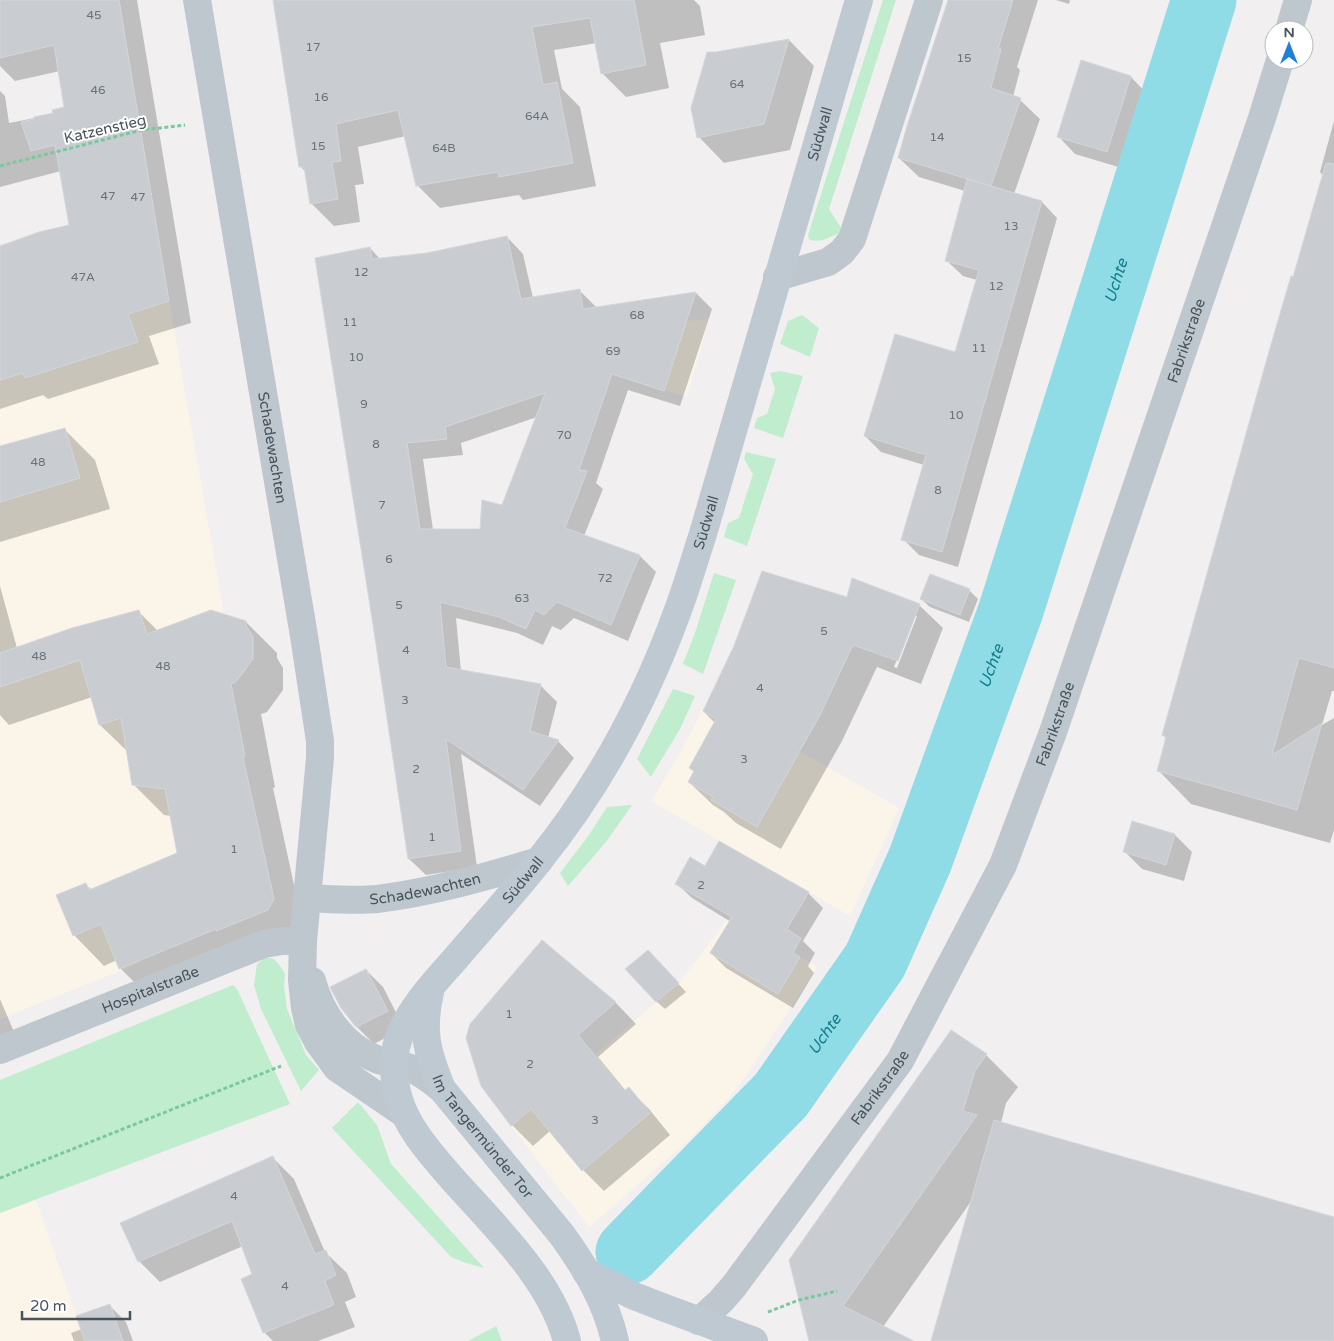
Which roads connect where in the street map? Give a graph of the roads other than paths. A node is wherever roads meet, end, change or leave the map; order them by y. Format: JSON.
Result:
{"nodes":[{"id":1,"x":197,"y":0,"type":"edge"},
{"id":2,"x":859,"y":0,"type":"edge"},
{"id":3,"x":929,"y":0,"type":"edge"},
{"id":4,"x":1298,"y":0,"type":"edge"},
{"id":5,"x":1292,"y":20,"type":"edge"},
{"id":6,"x":1277,"y":70,"type":"edge"},
{"id":7,"x":777,"y":277,"type":"junction"},
{"id":8,"x":539,"y":861,"type":"junction"},
{"id":9,"x":308,"y":898,"type":"junction"},
{"id":10,"x":303,"y":941,"type":"junction"},
{"id":11,"x":431,"y":985,"type":"junction"},
{"id":12,"x":0,"y":1050,"type":"edge"},
{"id":13,"x":394,"y":1064,"type":"junction"},
{"id":14,"x":442,"y":1089,"type":"junction"},
{"id":15,"x":403,"y":1113,"type":"junction"},
{"id":16,"x":586,"y":1272,"type":"junction"},
{"id":17,"x":699,"y":1321,"type":"junction"},
{"id":18,"x":567,"y":1341,"type":"edge"},
{"id":19,"x":615,"y":1341,"type":"edge"},
{"id":20,"x":754,"y":1341,"type":"edge"}],
"edges":[{"from":1,"to":9,"type":"street","name":"Schadewachten"},
{"from":2,"to":7,"type":"main road","name":"Südwall"},
{"from":3,"to":7,"type":"street"},
{"from":4,"to":5,"type":"street"},
{"from":6,"to":17,"type":"street","name":"Fabrikstraße"},
{"from":7,"to":8,"type":"main road","name":"Südwall"},
{"from":8,"to":9,"type":"street","name":"Schadewachten"},
{"from":8,"to":11,"type":"main road","name":"Südwall"},
{"from":9,"to":10,"type":"street","name":"Schadewachten"},
{"from":10,"to":12,"type":"street","name":"Hospitalstraße"},
{"from":10,"to":13,"type":"street","name":"Schadewachten"},
{"from":10,"to":15,"type":"street","name":"Schadewachten"},
{"from":11,"to":13,"type":"main road","name":"Südwall"},
{"from":11,"to":14,"type":"main road","name":"Im Tangermünder Tor"},
{"from":13,"to":14,"type":"street","name":"Schadewachten"},
{"from":13,"to":15,"type":"main road","name":"Südwall"},
{"from":14,"to":16,"type":"main road","name":"Im Tangermünder Tor"},
{"from":15,"to":18,"type":"main road"},
{"from":16,"to":17,"type":"main road"},
{"from":16,"to":19,"type":"main road","name":"Im Tangermünder Tor"},
{"from":17,"to":20,"type":"main road"}]}
